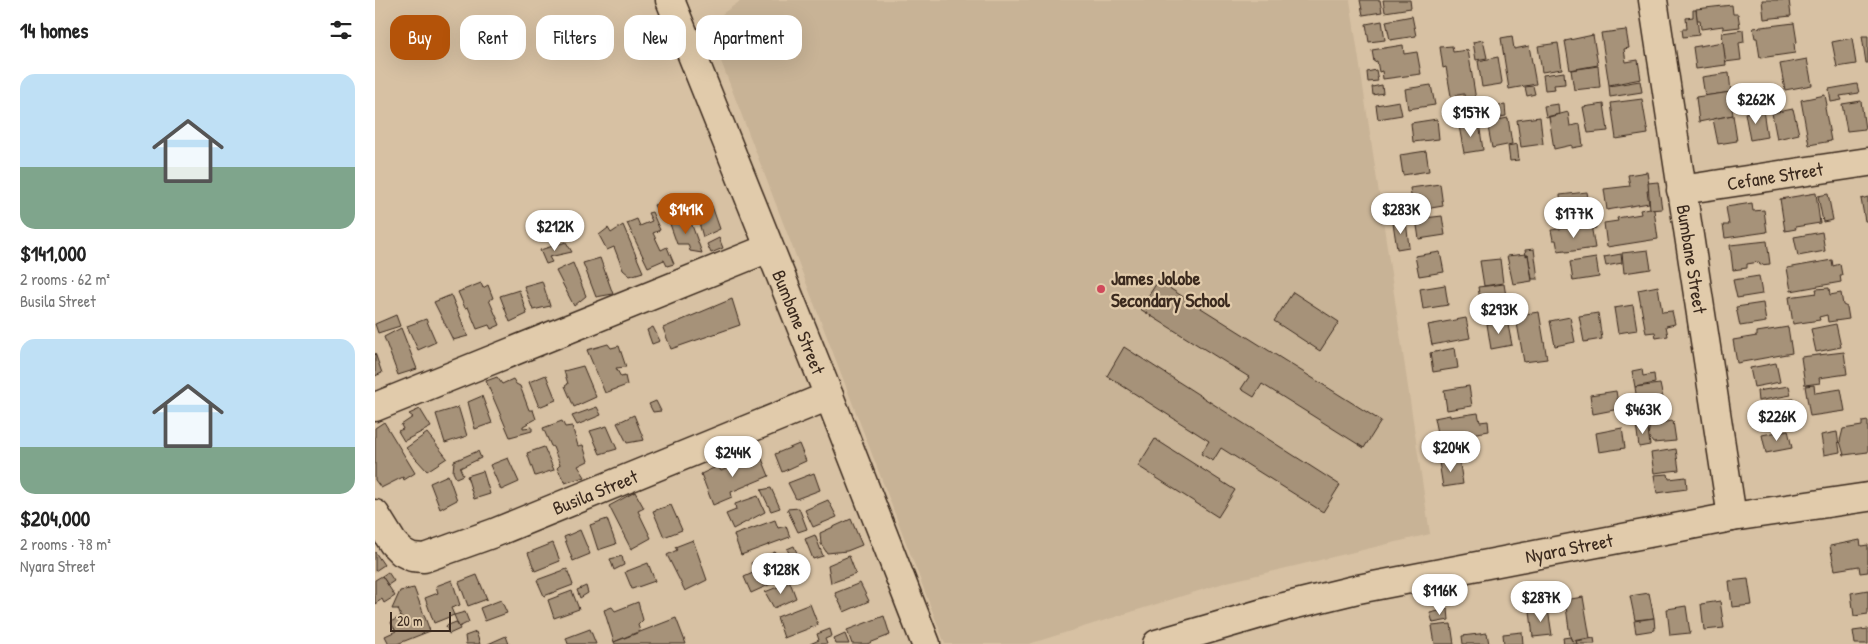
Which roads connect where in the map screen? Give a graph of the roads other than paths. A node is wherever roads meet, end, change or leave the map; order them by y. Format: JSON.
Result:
{"nodes":[{"id":1,"x":669,"y":0,"type":"edge"},
{"id":2,"x":1653,"y":0,"type":"edge"},
{"id":3,"x":1868,"y":162,"type":"edge"},
{"id":4,"x":1681,"y":190,"type":"junction"},
{"id":5,"x":769,"y":248,"type":"junction"},
{"id":6,"x":829,"y":396,"type":"junction"},
{"id":7,"x":375,"y":407,"type":"edge"},
{"id":8,"x":1868,"y":497,"type":"edge"},
{"id":9,"x":375,"y":514,"type":"edge"},
{"id":10,"x":1732,"y":517,"type":"junction"},
{"id":11,"x":926,"y":644,"type":"edge"},
{"id":12,"x":1157,"y":644,"type":"edge"}],
"edges":[{"from":1,"to":5,"type":"street","name":"Bumbane Street"},
{"from":2,"to":4,"type":"street","name":"Bumbane Street"},
{"from":3,"to":4,"type":"street","name":"Cefane Street"},
{"from":4,"to":10,"type":"street","name":"Bumbane Street"},
{"from":5,"to":6,"type":"street","name":"Bumbane Street"},
{"from":5,"to":7,"type":"street"},
{"from":6,"to":9,"type":"street","name":"Busila Street"},
{"from":6,"to":11,"type":"street","name":"Bumbane Street"},
{"from":8,"to":10,"type":"street","name":"Nyara Street"},
{"from":10,"to":12,"type":"street","name":"Nyara Street"}]}
